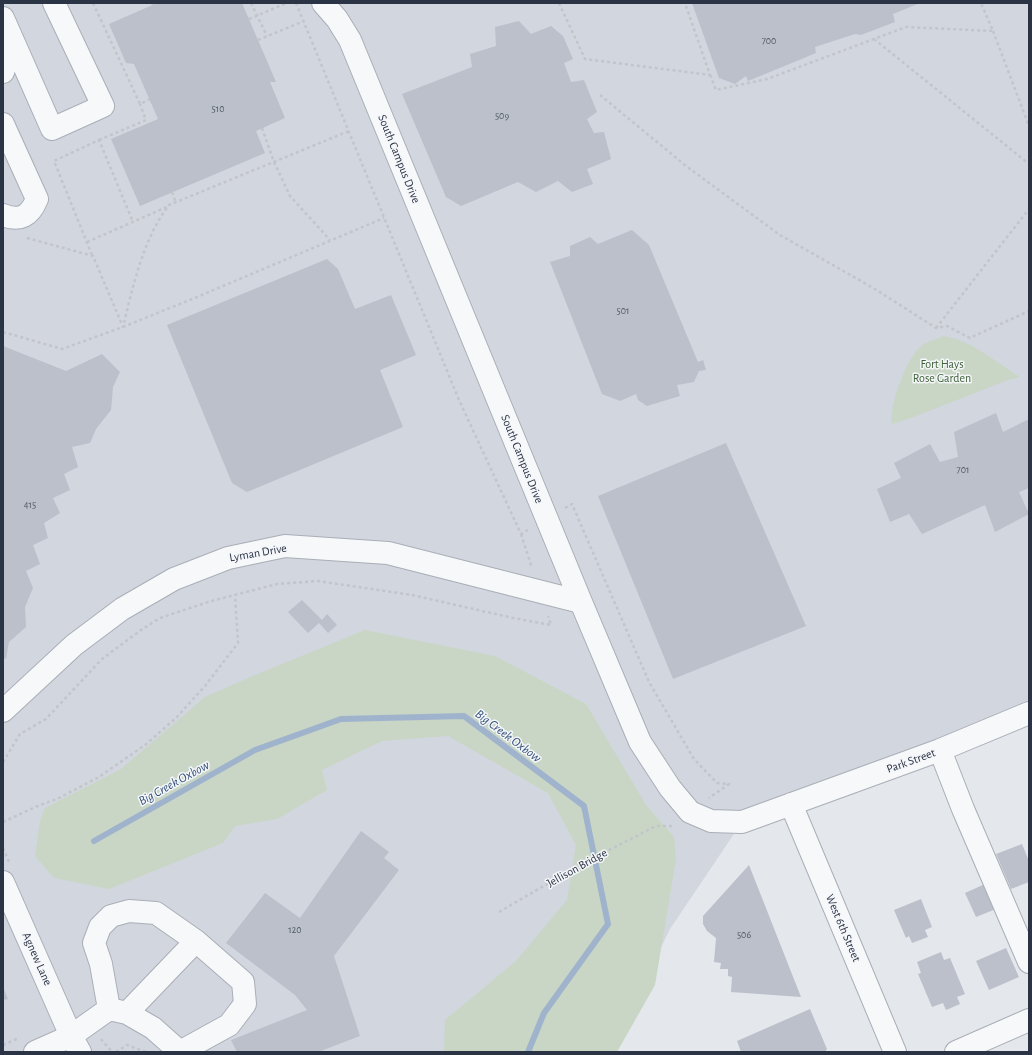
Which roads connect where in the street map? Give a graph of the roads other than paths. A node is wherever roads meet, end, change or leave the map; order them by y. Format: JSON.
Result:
{"nodes":[{"id":1,"x":54,"y":3,"type":"edge"},
{"id":2,"x":323,"y":3,"type":"edge"},
{"id":3,"x":3,"y":18,"type":"edge"},
{"id":4,"x":13,"y":43,"type":"junction"},
{"id":5,"x":3,"y":72,"type":"edge"},
{"id":6,"x":3,"y":124,"type":"edge"},
{"id":7,"x":3,"y":215,"type":"edge"},
{"id":8,"x":581,"y":602,"type":"junction"},
{"id":9,"x":4,"y":708,"type":"edge"},
{"id":10,"x":1029,"y":712,"type":"edge"},
{"id":11,"x":940,"y":750,"type":"junction"},
{"id":12,"x":791,"y":804,"type":"junction"},
{"id":13,"x":3,"y":882,"type":"edge"},
{"id":14,"x":196,"y":941,"type":"junction"},
{"id":15,"x":1029,"y":962,"type":"edge"},
{"id":16,"x":118,"y":1011,"type":"junction"},
{"id":17,"x":1029,"y":1020,"type":"edge"},
{"id":18,"x":76,"y":1044,"type":"edge"},
{"id":19,"x":35,"y":1052,"type":"edge"},
{"id":20,"x":180,"y":1052,"type":"edge"},
{"id":21,"x":895,"y":1052,"type":"edge"},
{"id":22,"x":956,"y":1052,"type":"edge"}],
"edges":[{"from":1,"to":4,"type":"street"},
{"from":2,"to":8,"type":"street","name":"South Campus Drive"},
{"from":3,"to":4,"type":"street"},
{"from":4,"to":5,"type":"street"},
{"from":6,"to":7,"type":"street"},
{"from":8,"to":9,"type":"street","name":"Lyman Drive"},
{"from":8,"to":12,"type":"street","name":"South Campus Drive"},
{"from":10,"to":11,"type":"street","name":"Park Street"},
{"from":11,"to":12,"type":"street","name":"Park Street"},
{"from":11,"to":15,"type":"street"},
{"from":12,"to":21,"type":"street","name":"West 6th Street"},
{"from":13,"to":18,"type":"street","name":"Agnew Lane"},
{"from":14,"to":16,"type":"street"},
{"from":14,"to":16,"type":"street"},
{"from":14,"to":20,"type":"street"},
{"from":16,"to":18,"type":"street"},
{"from":16,"to":20,"type":"street"},
{"from":17,"to":22,"type":"street"},
{"from":18,"to":19,"type":"street"}]}
